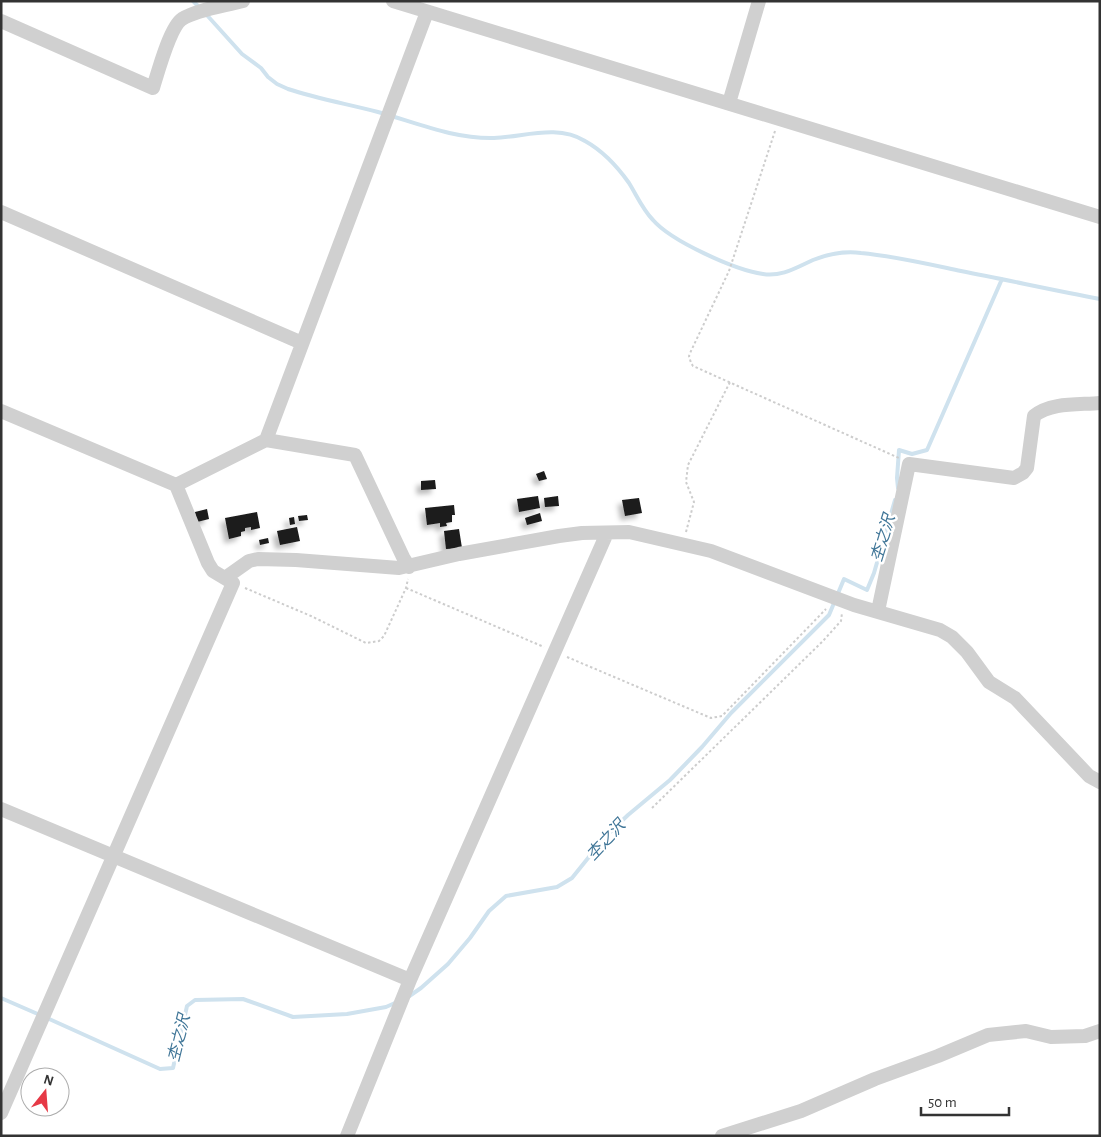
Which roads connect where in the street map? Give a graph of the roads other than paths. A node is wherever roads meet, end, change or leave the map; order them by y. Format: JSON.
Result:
{"nodes":[{"id":1,"x":243,"y":1,"type":"edge"},
{"id":2,"x":393,"y":1,"type":"edge"},
{"id":3,"x":760,"y":1,"type":"edge"},
{"id":4,"x":427,"y":12,"type":"junction"},
{"id":5,"x":1,"y":22,"type":"edge"},
{"id":6,"x":729,"y":103,"type":"junction"},
{"id":7,"x":1,"y":212,"type":"edge"},
{"id":8,"x":1100,"y":217,"type":"edge"},
{"id":9,"x":302,"y":343,"type":"junction"},
{"id":10,"x":1100,"y":403,"type":"edge"},
{"id":11,"x":1,"y":411,"type":"edge"},
{"id":12,"x":266,"y":440,"type":"junction"},
{"id":13,"x":176,"y":485,"type":"junction"},
{"id":14,"x":607,"y":533,"type":"junction"},
{"id":15,"x":409,"y":567,"type":"junction"},
{"id":16,"x":229,"y":581,"type":"junction"},
{"id":17,"x":878,"y":611,"type":"junction"},
{"id":18,"x":1100,"y":782,"type":"edge"},
{"id":19,"x":1,"y":808,"type":"edge"},
{"id":20,"x":114,"y":857,"type":"junction"},
{"id":21,"x":410,"y":980,"type":"junction"},
{"id":22,"x":1100,"y":1031,"type":"edge"},
{"id":23,"x":1,"y":1113,"type":"edge"},
{"id":24,"x":347,"y":1136,"type":"edge"},
{"id":25,"x":722,"y":1136,"type":"edge"}],
"edges":[{"from":1,"to":5,"type":"street"},
{"from":2,"to":4,"type":"street"},
{"from":3,"to":6,"type":"street"},
{"from":4,"to":6,"type":"street"},
{"from":4,"to":9,"type":"street"},
{"from":6,"to":8,"type":"street"},
{"from":7,"to":9,"type":"street"},
{"from":9,"to":12,"type":"street"},
{"from":10,"to":17,"type":"street"},
{"from":11,"to":13,"type":"street"},
{"from":12,"to":13,"type":"street"},
{"from":12,"to":15,"type":"street"},
{"from":13,"to":16,"type":"street"},
{"from":14,"to":15,"type":"street"},
{"from":14,"to":17,"type":"street"},
{"from":14,"to":21,"type":"street"},
{"from":15,"to":16,"type":"street"},
{"from":16,"to":20,"type":"street"},
{"from":17,"to":18,"type":"street"},
{"from":19,"to":20,"type":"street"},
{"from":20,"to":21,"type":"street"},
{"from":20,"to":23,"type":"street"},
{"from":21,"to":24,"type":"street"},
{"from":22,"to":25,"type":"street"}]}
